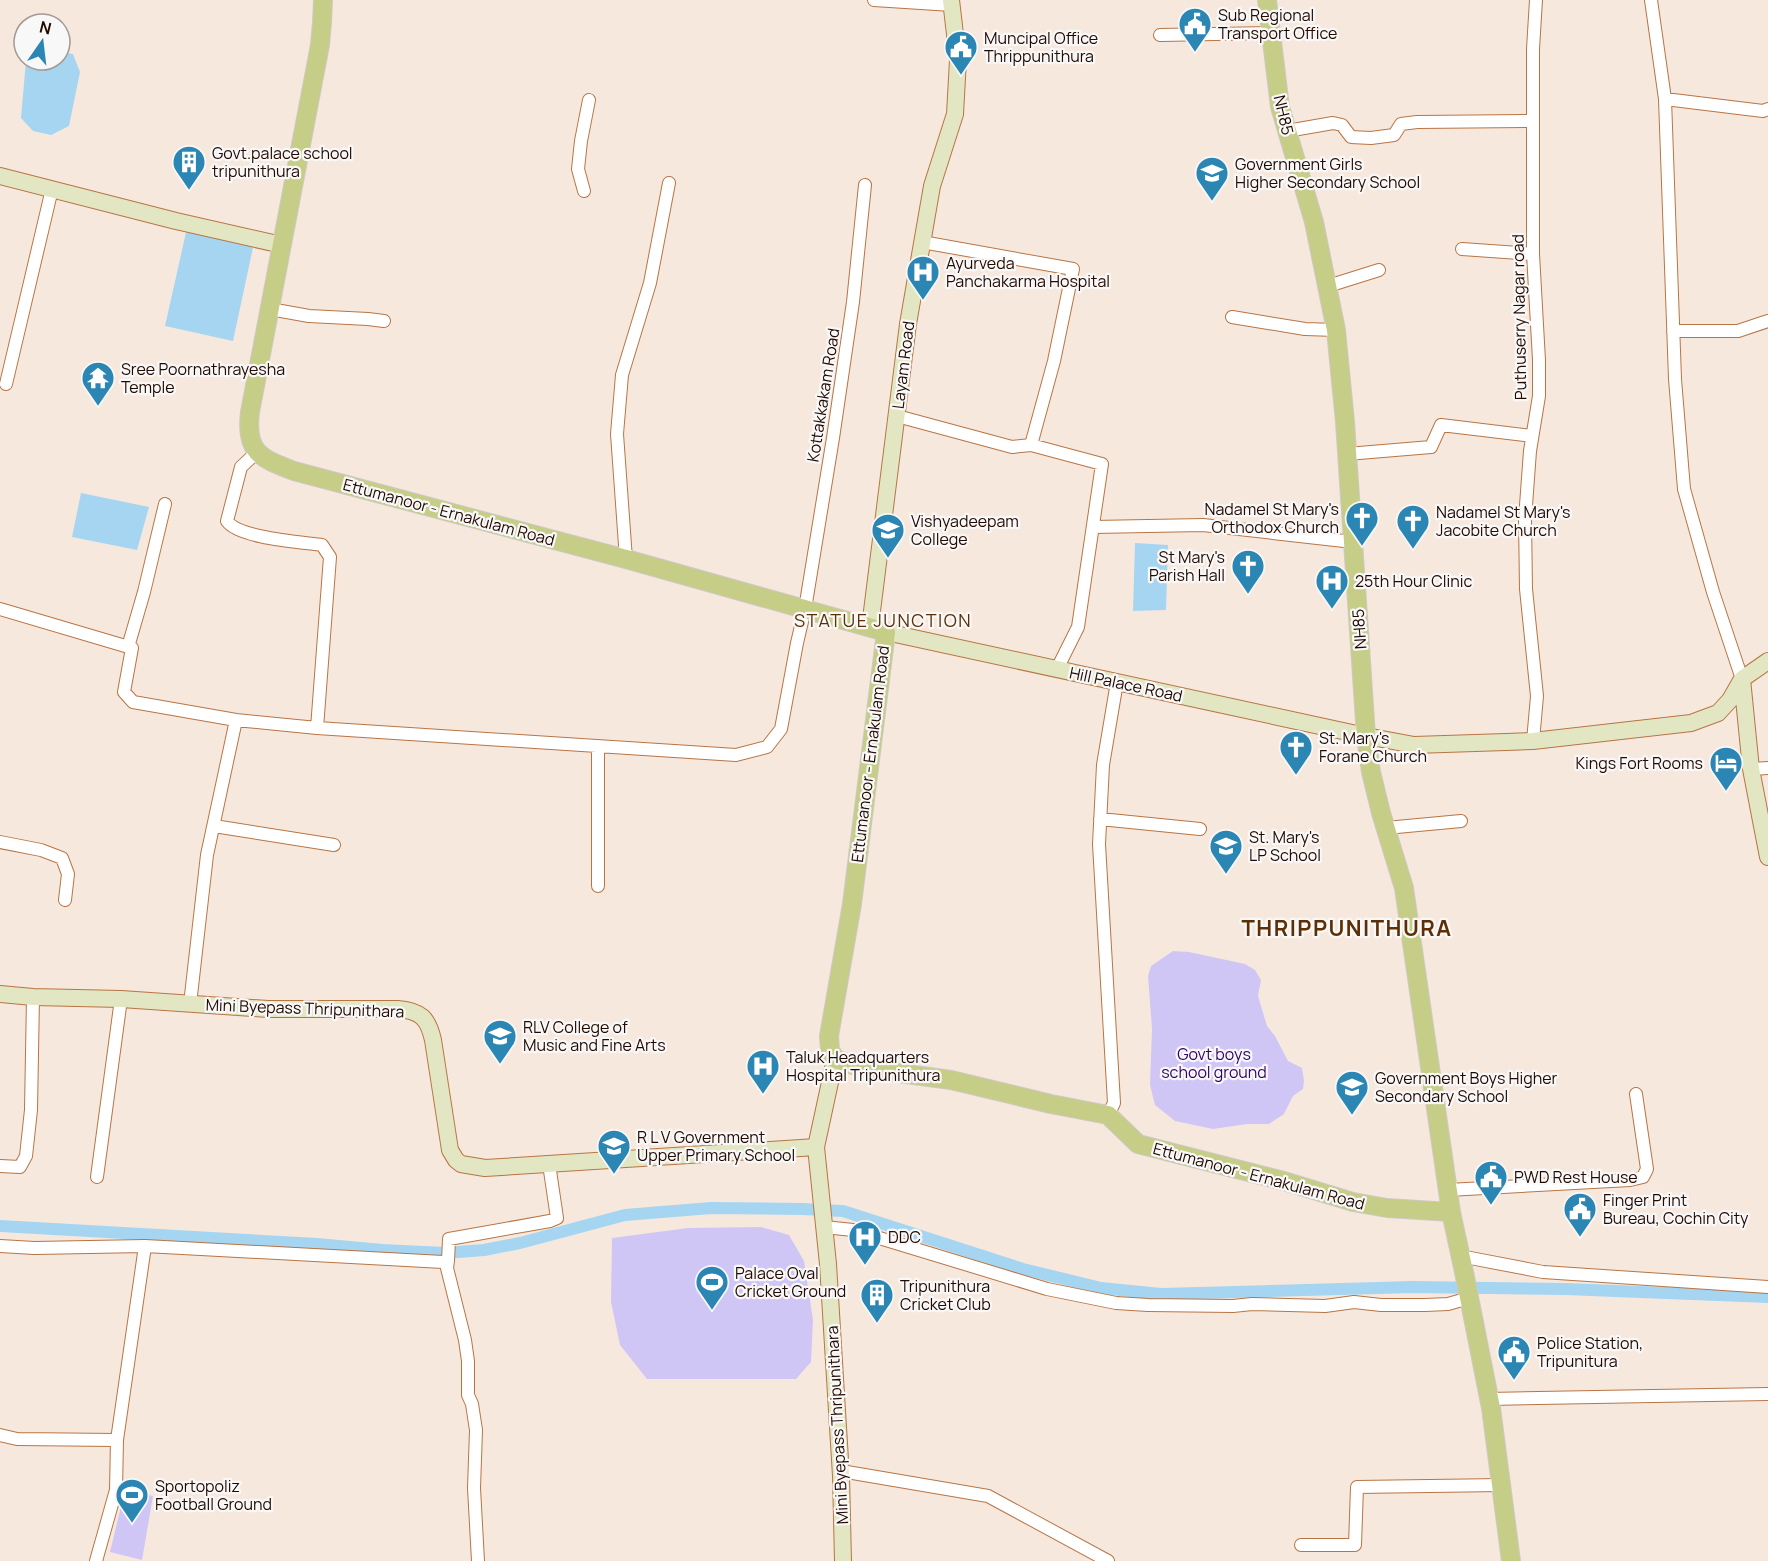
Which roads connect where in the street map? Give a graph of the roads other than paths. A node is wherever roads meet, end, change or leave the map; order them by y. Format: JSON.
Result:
{"nodes":[{"id":1,"x":323,"y":0,"type":"edge"},
{"id":2,"x":874,"y":0,"type":"edge"},
{"id":3,"x":1267,"y":0,"type":"edge"},
{"id":4,"x":1536,"y":0,"type":"edge"},
{"id":5,"x":1652,"y":0,"type":"edge"},
{"id":6,"x":951,"y":2,"type":"edge"},
{"id":7,"x":1271,"y":33,"type":"junction"},
{"id":8,"x":1160,"y":34,"type":"dead end"},
{"id":9,"x":1665,"y":99,"type":"junction"},
{"id":10,"x":589,"y":100,"type":"dead end"},
{"id":11,"x":1768,"y":109,"type":"edge"},
{"id":12,"x":1533,"y":121,"type":"junction"},
{"id":13,"x":1287,"y":131,"type":"junction"},
{"id":14,"x":0,"y":176,"type":"edge"},
{"id":15,"x":669,"y":183,"type":"dead end"},
{"id":16,"x":865,"y":185,"type":"dead end"},
{"id":17,"x":52,"y":189,"type":"junction"},
{"id":18,"x":584,"y":190,"type":"dead end"},
{"id":19,"x":922,"y":242,"type":"junction"},
{"id":20,"x":282,"y":245,"type":"junction"},
{"id":21,"x":1462,"y":249,"type":"dead end"},
{"id":22,"x":1533,"y":254,"type":"junction"},
{"id":23,"x":1379,"y":270,"type":"dead end"},
{"id":24,"x":1328,"y":286,"type":"junction"},
{"id":25,"x":270,"y":309,"type":"junction"},
{"id":26,"x":1232,"y":317,"type":"dead end"},
{"id":27,"x":384,"y":321,"type":"dead end"},
{"id":28,"x":1768,"y":321,"type":"edge"},
{"id":29,"x":1336,"y":330,"type":"junction"},
{"id":30,"x":1674,"y":331,"type":"junction"},
{"id":31,"x":6,"y":384,"type":"dead end"},
{"id":32,"x":897,"y":416,"type":"junction"},
{"id":33,"x":1532,"y":436,"type":"junction"},
{"id":34,"x":1031,"y":445,"type":"junction"},
{"id":35,"x":257,"y":452,"type":"junction"},
{"id":36,"x":1347,"y":454,"type":"junction"},
{"id":37,"x":165,"y":504,"type":"dead end"},
{"id":38,"x":1093,"y":527,"type":"junction"},
{"id":39,"x":1353,"y":542,"type":"junction"},
{"id":40,"x":626,"y":559,"type":"junction"},
{"id":41,"x":0,"y":609,"type":"edge"},
{"id":42,"x":805,"y":609,"type":"junction"},
{"id":43,"x":878,"y":629,"type":"junction"},
{"id":44,"x":128,"y":647,"type":"junction"},
{"id":45,"x":1766,"y":663,"type":"edge"},
{"id":46,"x":1058,"y":669,"type":"junction"},
{"id":47,"x":1742,"y":680,"type":"junction"},
{"id":48,"x":1117,"y":682,"type":"junction"},
{"id":49,"x":236,"y":720,"type":"junction"},
{"id":50,"x":317,"y":728,"type":"junction"},
{"id":51,"x":1366,"y":736,"type":"junction"},
{"id":52,"x":1533,"y":741,"type":"junction"},
{"id":53,"x":598,"y":746,"type":"junction"},
{"id":54,"x":1760,"y":769,"type":"edge"},
{"id":55,"x":1100,"y":819,"type":"junction"},
{"id":56,"x":1461,"y":821,"type":"dead end"},
{"id":57,"x":213,"y":826,"type":"junction"},
{"id":58,"x":1386,"y":828,"type":"junction"},
{"id":59,"x":1200,"y":829,"type":"dead end"},
{"id":60,"x":0,"y":842,"type":"edge"},
{"id":61,"x":334,"y":845,"type":"dead end"},
{"id":62,"x":1768,"y":857,"type":"edge"},
{"id":63,"x":598,"y":886,"type":"dead end"},
{"id":64,"x":65,"y":900,"type":"dead end"},
{"id":65,"x":0,"y":994,"type":"edge"},
{"id":66,"x":33,"y":997,"type":"junction"},
{"id":67,"x":121,"y":999,"type":"junction"},
{"id":68,"x":190,"y":1004,"type":"junction"},
{"id":69,"x":835,"y":1059,"type":"junction"},
{"id":70,"x":1636,"y":1094,"type":"dead end"},
{"id":71,"x":1107,"y":1115,"type":"junction"},
{"id":72,"x":816,"y":1147,"type":"junction"},
{"id":73,"x":549,"y":1164,"type":"junction"},
{"id":74,"x":0,"y":1166,"type":"edge"},
{"id":75,"x":97,"y":1177,"type":"dead end"},
{"id":76,"x":1448,"y":1190,"type":"junction"},
{"id":77,"x":1451,"y":1212,"type":"junction"},
{"id":78,"x":824,"y":1226,"type":"junction"},
{"id":79,"x":0,"y":1246,"type":"edge"},
{"id":80,"x":145,"y":1246,"type":"junction"},
{"id":81,"x":449,"y":1255,"type":"junction"},
{"id":82,"x":1462,"y":1264,"type":"junction"},
{"id":83,"x":1768,"y":1287,"type":"edge"},
{"id":84,"x":1469,"y":1298,"type":"junction"},
{"id":85,"x":1768,"y":1394,"type":"edge"},
{"id":86,"x":1489,"y":1399,"type":"junction"},
{"id":87,"x":0,"y":1435,"type":"edge"},
{"id":88,"x":117,"y":1440,"type":"junction"},
{"id":89,"x":841,"y":1471,"type":"junction"},
{"id":90,"x":1502,"y":1485,"type":"junction"},
{"id":91,"x":1301,"y":1545,"type":"dead end"},
{"id":92,"x":96,"y":1561,"type":"edge"},
{"id":93,"x":478,"y":1561,"type":"edge"},
{"id":94,"x":843,"y":1561,"type":"edge"},
{"id":95,"x":1108,"y":1561,"type":"edge"},
{"id":96,"x":1511,"y":1561,"type":"edge"}],
"edges":[{"from":1,"to":20,"type":"main road"},
{"from":2,"to":6,"type":"street"},
{"from":3,"to":7,"type":"main road","name":"NH85","number":"NH85"},
{"from":4,"to":12,"type":"street","name":"Puthuserry Nagar road"},
{"from":5,"to":9,"type":"street"},
{"from":6,"to":19,"type":"main road","name":"Layam Road"},
{"from":7,"to":8,"type":"street"},
{"from":7,"to":13,"type":"main road","name":"NH85","number":"NH85"},
{"from":9,"to":11,"type":"street"},
{"from":9,"to":30,"type":"street"},
{"from":10,"to":18,"type":"street"},
{"from":12,"to":13,"type":"street"},
{"from":12,"to":22,"type":"street","name":"Puthuserry Nagar road"},
{"from":13,"to":24,"type":"main road","name":"NH85","number":"NH85"},
{"from":14,"to":17,"type":"main road"},
{"from":15,"to":40,"type":"street"},
{"from":16,"to":42,"type":"street","name":"Kottakkakam Road"},
{"from":17,"to":20,"type":"main road"},
{"from":17,"to":31,"type":"street"},
{"from":19,"to":32,"type":"main road","name":"Layam Road"},
{"from":19,"to":34,"type":"street"},
{"from":20,"to":25,"type":"main road"},
{"from":21,"to":22,"type":"street"},
{"from":22,"to":33,"type":"street","name":"Puthuserry Nagar road"},
{"from":23,"to":24,"type":"street"},
{"from":24,"to":29,"type":"main road","name":"NH85","number":"NH85"},
{"from":25,"to":27,"type":"street"},
{"from":25,"to":35,"type":"main road"},
{"from":26,"to":29,"type":"street"},
{"from":28,"to":30,"type":"street"},
{"from":29,"to":36,"type":"main road","name":"NH85","number":"NH85"},
{"from":30,"to":47,"type":"street"},
{"from":32,"to":34,"type":"street"},
{"from":32,"to":43,"type":"main road","name":"Layam Road"},
{"from":33,"to":36,"type":"street"},
{"from":33,"to":52,"type":"street","name":"Puthuserry Nagar road"},
{"from":34,"to":38,"type":"street"},
{"from":35,"to":40,"type":"main road","name":"Ettumanoor - Ernakulam Road"},
{"from":35,"to":50,"type":"street"},
{"from":36,"to":39,"type":"main road","name":"NH85","number":"NH85"},
{"from":37,"to":44,"type":"street","name":"Kottakkakam Road"},
{"from":38,"to":39,"type":"street"},
{"from":38,"to":46,"type":"street"},
{"from":39,"to":51,"type":"main road","name":"NH85","number":"NH85"},
{"from":40,"to":42,"type":"main road","name":"Ettumanoor - Ernakulam Road"},
{"from":41,"to":44,"type":"street"},
{"from":42,"to":43,"type":"main road","name":"Ettumanoor - Ernakulam Road"},
{"from":42,"to":53,"type":"street","name":"Kottakkakam Road"},
{"from":43,"to":46,"type":"main road","name":"Hill Palace Road"},
{"from":43,"to":69,"type":"main road","name":"Ettumanoor - Ernakulam Road"},
{"from":44,"to":49,"type":"street","name":"Kottakkakam Road"},
{"from":45,"to":47,"type":"main road"},
{"from":46,"to":48,"type":"main road","name":"Hill Palace Road"},
{"from":47,"to":52,"type":"main road"},
{"from":47,"to":54,"type":"main road"},
{"from":48,"to":51,"type":"main road","name":"Hill Palace Road"},
{"from":48,"to":55,"type":"street"},
{"from":49,"to":50,"type":"street","name":"Kottakkakam Road"},
{"from":49,"to":57,"type":"street"},
{"from":50,"to":53,"type":"street","name":"Kottakkakam Road"},
{"from":51,"to":52,"type":"main road"},
{"from":51,"to":58,"type":"main road"},
{"from":53,"to":63,"type":"street"},
{"from":54,"to":62,"type":"main road"},
{"from":55,"to":59,"type":"street"},
{"from":55,"to":71,"type":"street"},
{"from":56,"to":58,"type":"street"},
{"from":57,"to":61,"type":"street"},
{"from":57,"to":68,"type":"street"},
{"from":58,"to":76,"type":"main road"},
{"from":60,"to":64,"type":"street"},
{"from":65,"to":66,"type":"main road","name":"Mini Byepass Thripunithara"},
{"from":66,"to":67,"type":"main road","name":"Mini Byepass Thripunithara"},
{"from":66,"to":74,"type":"street"},
{"from":67,"to":68,"type":"main road","name":"Mini Byepass Thripunithara"},
{"from":67,"to":75,"type":"street"},
{"from":68,"to":73,"type":"main road","name":"Mini Byepass Thripunithara"},
{"from":69,"to":71,"type":"main road"},
{"from":69,"to":72,"type":"main road","name":"Mini Byepass Thripunithara"},
{"from":70,"to":76,"type":"street"},
{"from":71,"to":77,"type":"main road","name":"Ettumanoor - Ernakulam Road"},
{"from":72,"to":73,"type":"main road","name":"Mini Byepass Thripunithara"},
{"from":72,"to":78,"type":"main road","name":"Mini Byepass Thripunithara"},
{"from":73,"to":81,"type":"street"},
{"from":76,"to":77,"type":"main road"},
{"from":77,"to":82,"type":"main road"},
{"from":78,"to":84,"type":"street"},
{"from":78,"to":89,"type":"main road","name":"Mini Byepass Thripunithara"},
{"from":79,"to":80,"type":"street"},
{"from":80,"to":81,"type":"street"},
{"from":80,"to":88,"type":"street"},
{"from":81,"to":93,"type":"street"},
{"from":82,"to":83,"type":"street"},
{"from":82,"to":84,"type":"main road"},
{"from":84,"to":86,"type":"main road"},
{"from":85,"to":86,"type":"street"},
{"from":86,"to":90,"type":"main road"},
{"from":87,"to":88,"type":"street"},
{"from":88,"to":92,"type":"street"},
{"from":89,"to":94,"type":"main road","name":"Mini Byepass Thripunithara"},
{"from":89,"to":95,"type":"street"},
{"from":90,"to":91,"type":"street"},
{"from":90,"to":96,"type":"main road"}]}
